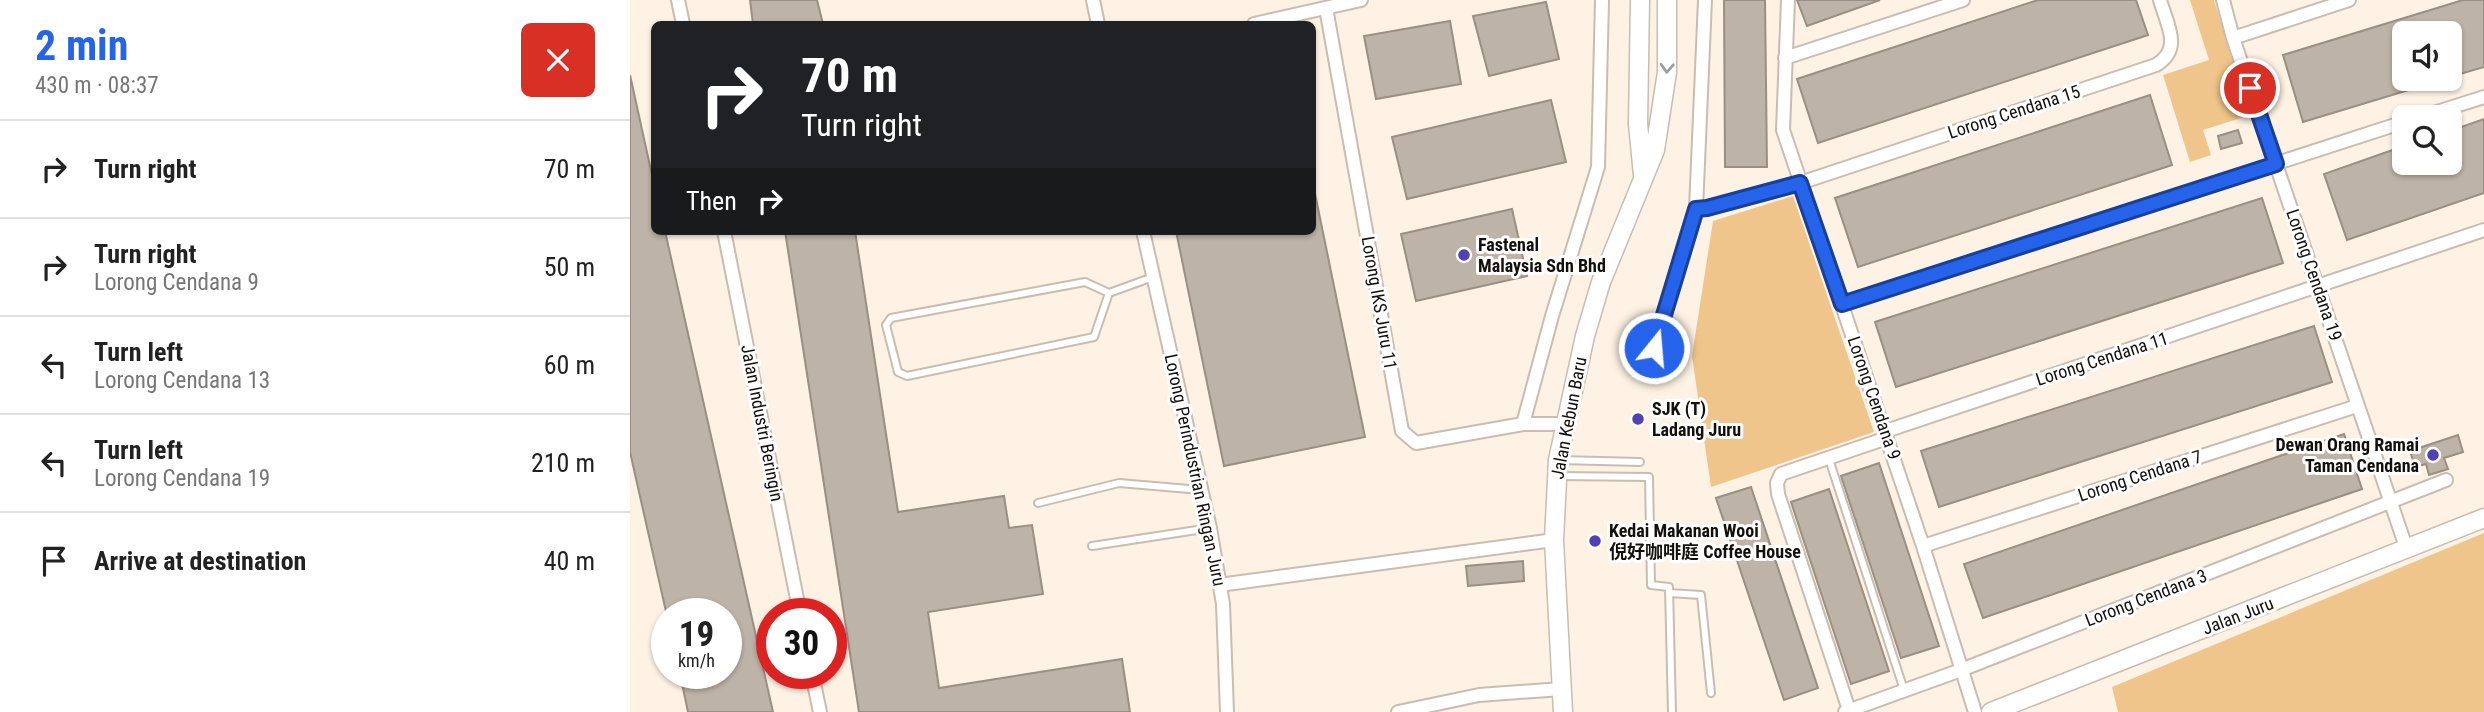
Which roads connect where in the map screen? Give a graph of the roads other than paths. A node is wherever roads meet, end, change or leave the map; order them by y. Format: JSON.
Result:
{"nodes":[{"id":1,"x":678,"y":0,"type":"edge"},
{"id":2,"x":1093,"y":0,"type":"edge"},
{"id":3,"x":1362,"y":0,"type":"edge"},
{"id":4,"x":1602,"y":0,"type":"edge"},
{"id":5,"x":1640,"y":0,"type":"edge"},
{"id":6,"x":1667,"y":0,"type":"edge"},
{"id":7,"x":1705,"y":0,"type":"edge"},
{"id":8,"x":1788,"y":0,"type":"edge"},
{"id":9,"x":1963,"y":0,"type":"edge"},
{"id":10,"x":2160,"y":0,"type":"edge"},
{"id":11,"x":2223,"y":0,"type":"edge"},
{"id":12,"x":2349,"y":0,"type":"edge"},
{"id":13,"x":1331,"y":5,"type":"edge"},
{"id":14,"x":682,"y":21,"type":"edge"},
{"id":15,"x":1097,"y":21,"type":"edge"},
{"id":16,"x":1266,"y":21,"type":"edge"},
{"id":17,"x":2233,"y":38,"type":"junction"},
{"id":18,"x":1785,"y":58,"type":"junction"},
{"id":19,"x":2484,"y":97,"type":"edge"},
{"id":20,"x":2459,"y":105,"type":"edge"},
{"id":21,"x":2392,"y":126,"type":"edge"},
{"id":22,"x":2276,"y":164,"type":"junction"},
{"id":23,"x":1643,"y":175,"type":"junction"},
{"id":24,"x":1800,"y":183,"type":"junction"},
{"id":25,"x":1696,"y":209,"type":"junction"},
{"id":26,"x":2484,"y":229,"type":"edge"},
{"id":27,"x":725,"y":235,"type":"edge"},
{"id":28,"x":1144,"y":235,"type":"edge"},
{"id":29,"x":1153,"y":278,"type":"junction"},
{"id":30,"x":2319,"y":286,"type":"junction"},
{"id":31,"x":1110,"y":293,"type":"junction"},
{"id":32,"x":1842,"y":304,"type":"junction"},
{"id":33,"x":1654,"y":348,"type":"dead end"},
{"id":34,"x":2357,"y":406,"type":"junction"},
{"id":35,"x":1523,"y":424,"type":"junction"},
{"id":36,"x":1565,"y":424,"type":"junction"},
{"id":37,"x":1886,"y":434,"type":"junction"},
{"id":38,"x":1828,"y":457,"type":"junction"},
{"id":39,"x":1640,"y":462,"type":"dead end"},
{"id":40,"x":1557,"y":468,"type":"junction"},
{"id":41,"x":2446,"y":480,"type":"dead end"},
{"id":42,"x":1201,"y":490,"type":"junction"},
{"id":43,"x":2389,"y":502,"type":"junction"},
{"id":44,"x":1038,"y":503,"type":"dead end"},
{"id":45,"x":2484,"y":518,"type":"edge"},
{"id":46,"x":1210,"y":528,"type":"junction"},
{"id":47,"x":1554,"y":540,"type":"junction"},
{"id":48,"x":1092,"y":546,"type":"dead end"},
{"id":49,"x":1923,"y":546,"type":"junction"},
{"id":50,"x":2407,"y":550,"type":"junction"},
{"id":51,"x":1219,"y":585,"type":"junction"},
{"id":52,"x":1669,"y":593,"type":"junction"},
{"id":53,"x":797,"y":598,"type":"edge"},
{"id":54,"x":1961,"y":670,"type":"junction"},
{"id":55,"x":815,"y":689,"type":"edge"},
{"id":56,"x":1562,"y":689,"type":"junction"},
{"id":57,"x":1904,"y":690,"type":"junction"},
{"id":58,"x":1711,"y":693,"type":"dead end"},
{"id":59,"x":1847,"y":711,"type":"edge"},
{"id":60,"x":820,"y":712,"type":"edge"},
{"id":61,"x":1227,"y":712,"type":"edge"},
{"id":62,"x":1398,"y":712,"type":"edge"},
{"id":63,"x":1563,"y":712,"type":"edge"},
{"id":64,"x":1672,"y":712,"type":"edge"},
{"id":65,"x":1975,"y":712,"type":"edge"},
{"id":66,"x":1990,"y":712,"type":"edge"}],
"edges":[{"from":1,"to":14,"type":"street"},
{"from":2,"to":15,"type":"street"},
{"from":3,"to":13,"type":"street"},
{"from":4,"to":35,"type":"street"},
{"from":5,"to":23,"type":"street","name":"Jalan Kebun Baru"},
{"from":6,"to":23,"type":"street","name":"Jalan Kebun Baru","one_way":true},
{"from":7,"to":25,"type":"street"},
{"from":8,"to":18,"type":"street","name":"Lorong Cendana 9"},
{"from":9,"to":18,"type":"street"},
{"from":10,"to":24,"type":"street","name":"Lorong Cendana 15"},
{"from":11,"to":17,"type":"street","name":"Lorong Cendana 19"},
{"from":12,"to":17,"type":"street"},
{"from":13,"to":16,"type":"street"},
{"from":13,"to":35,"type":"street","name":"Lorong IKS Juru 11"},
{"from":17,"to":22,"type":"street","name":"Lorong Cendana 19"},
{"from":18,"to":24,"type":"street","name":"Lorong Cendana 9"},
{"from":19,"to":20,"type":"street"},
{"from":21,"to":22,"type":"street"},
{"from":22,"to":30,"type":"street","name":"Lorong Cendana 19"},
{"from":22,"to":32,"type":"street"},
{"from":23,"to":36,"type":"street","name":"Jalan Kebun Baru"},
{"from":24,"to":25,"type":"street"},
{"from":24,"to":32,"type":"street","name":"Lorong Cendana 9"},
{"from":25,"to":33,"type":"street"},
{"from":26,"to":30,"type":"street","name":"Lorong Cendana 11"},
{"from":27,"to":53,"type":"street","name":"Jalan Industri Beringin"},
{"from":28,"to":29,"type":"street","name":"Lorong Perindustrian Ringan Juru"},
{"from":29,"to":31,"type":"lane"},
{"from":29,"to":42,"type":"street","name":"Lorong Perindustrian Ringan Juru"},
{"from":30,"to":34,"type":"street","name":"Lorong Cendana 19"},
{"from":30,"to":37,"type":"street","name":"Lorong Cendana 11"},
{"from":31,"to":31,"type":"lane"},
{"from":32,"to":37,"type":"street","name":"Lorong Cendana 9"},
{"from":34,"to":43,"type":"street","name":"Lorong Cendana 19"},
{"from":34,"to":49,"type":"street","name":"Lorong Cendana 7"},
{"from":35,"to":36,"type":"street","name":"Lorong IKS Juru 11"},
{"from":36,"to":40,"type":"street","name":"Jalan Kebun Baru"},
{"from":37,"to":38,"type":"street","name":"Lorong Cendana 11"},
{"from":37,"to":49,"type":"street","name":"Lorong Cendana 9"},
{"from":38,"to":57,"type":"lane"},
{"from":38,"to":59,"type":"street","name":"Lorong Cendana 11"},
{"from":39,"to":40,"type":"lane"},
{"from":40,"to":47,"type":"street","name":"Jalan Kebun Baru"},
{"from":40,"to":52,"type":"lane"},
{"from":41,"to":43,"type":"street","name":"Lorong Cendana 3"},
{"from":42,"to":44,"type":"lane"},
{"from":42,"to":46,"type":"street","name":"Lorong Perindustrian Ringan Juru"},
{"from":43,"to":50,"type":"street","name":"Lorong Cendana 19"},
{"from":43,"to":54,"type":"street","name":"Lorong Cendana 3"},
{"from":45,"to":50,"type":"street","name":"Jalan Juru"},
{"from":46,"to":48,"type":"lane"},
{"from":46,"to":51,"type":"street","name":"Lorong Perindustrian Ringan Juru"},
{"from":47,"to":51,"type":"street"},
{"from":47,"to":56,"type":"street","name":"Jalan Kebun Baru"},
{"from":49,"to":54,"type":"street","name":"Lorong Cendana 9"},
{"from":50,"to":66,"type":"street","name":"Jalan Juru"},
{"from":51,"to":61,"type":"street","name":"Lorong Perindustrian Ringan Juru"},
{"from":52,"to":58,"type":"lane"},
{"from":52,"to":64,"type":"lane"},
{"from":54,"to":57,"type":"street","name":"Lorong Cendana 3"},
{"from":54,"to":65,"type":"street","name":"Lorong Cendana 9"},
{"from":55,"to":60,"type":"street"},
{"from":56,"to":62,"type":"street"},
{"from":56,"to":63,"type":"street","name":"Jalan Kebun Baru"},
{"from":57,"to":59,"type":"street","name":"Lorong Cendana 3"}]}
